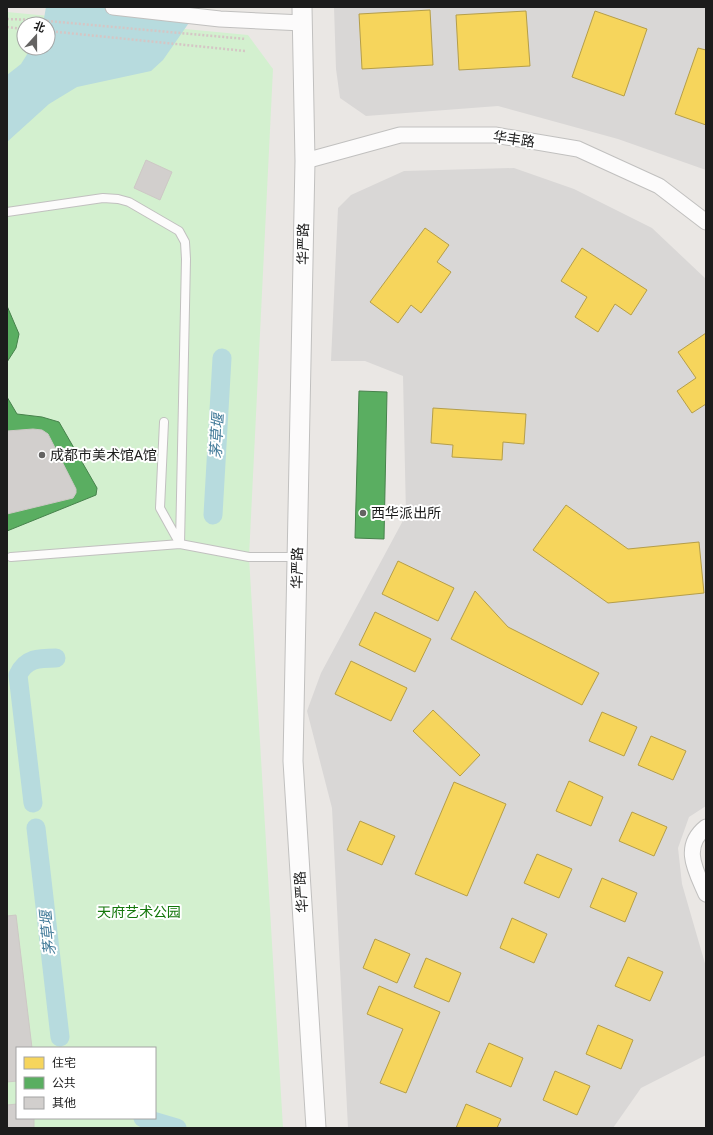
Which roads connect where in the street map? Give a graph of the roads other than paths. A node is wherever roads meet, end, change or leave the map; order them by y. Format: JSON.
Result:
{"nodes":[{"id":1,"x":113,"y":7,"type":"edge"},
{"id":2,"x":302,"y":15,"type":"edge"},
{"id":3,"x":305,"y":161,"type":"junction"},
{"id":4,"x":7,"y":212,"type":"edge"},
{"id":5,"x":706,"y":222,"type":"edge"},
{"id":6,"x":164,"y":422,"type":"dead end"},
{"id":7,"x":180,"y":544,"type":"junction"},
{"id":8,"x":11,"y":557,"type":"dead end"},
{"id":9,"x":297,"y":557,"type":"junction"},
{"id":10,"x":706,"y":827,"type":"edge"},
{"id":11,"x":706,"y":894,"type":"edge"},
{"id":12,"x":316,"y":1128,"type":"edge"}],
"edges":[{"from":1,"to":2,"type":"street"},
{"from":2,"to":3,"type":"street","name":"华严路"},
{"from":3,"to":5,"type":"street","name":"华丰路"},
{"from":3,"to":9,"type":"street","name":"华严路"},
{"from":4,"to":7,"type":"lane"},
{"from":6,"to":7,"type":"lane"},
{"from":7,"to":8,"type":"lane"},
{"from":7,"to":9,"type":"lane"},
{"from":9,"to":12,"type":"street","name":"华严路"},
{"from":10,"to":11,"type":"street"}]}
